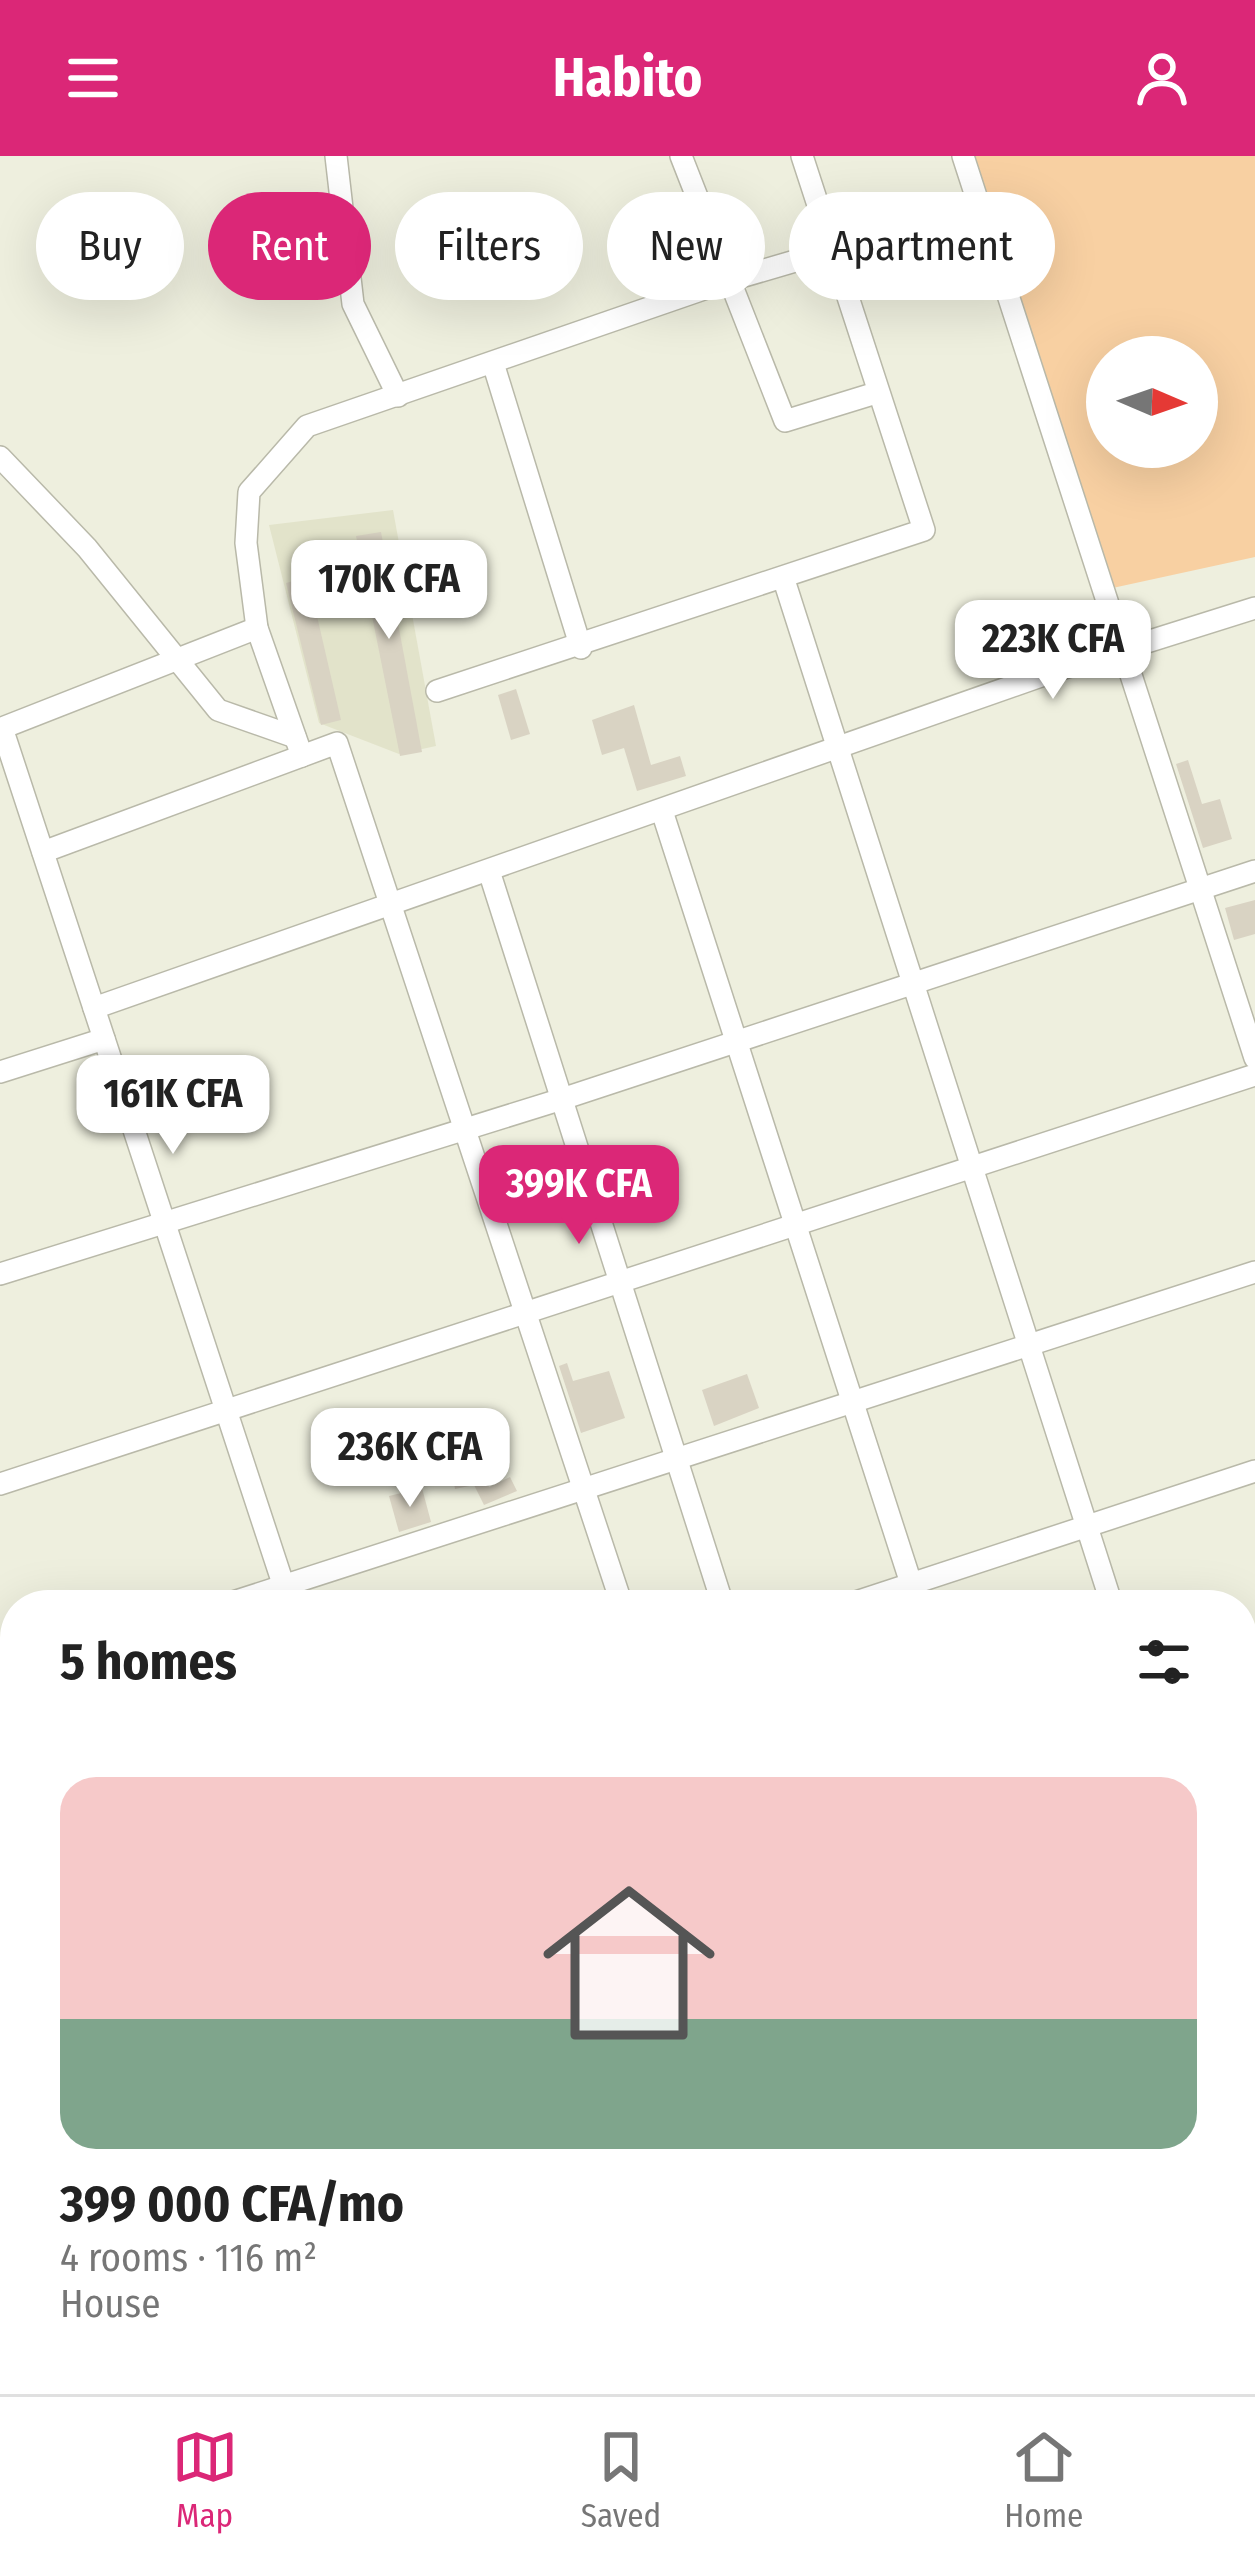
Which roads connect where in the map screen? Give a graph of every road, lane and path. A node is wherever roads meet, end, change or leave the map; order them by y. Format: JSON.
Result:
{"nodes":[{"id":1,"x":336,"y":156,"type":"edge"},
{"id":2,"x":681,"y":156,"type":"edge"},
{"id":3,"x":802,"y":156,"type":"edge"},
{"id":4,"x":963,"y":156,"type":"edge"},
{"id":5,"x":695,"y":192,"type":"edge"},
{"id":6,"x":813,"y":192,"type":"edge"},
{"id":7,"x":974,"y":192,"type":"edge"},
{"id":8,"x":674,"y":300,"type":"edge"},
{"id":9,"x":736,"y":300,"type":"edge"},
{"id":10,"x":847,"y":300,"type":"edge"},
{"id":11,"x":1009,"y":300,"type":"edge"},
{"id":12,"x":493,"y":363,"type":"junction"},
{"id":13,"x":876,"y":393,"type":"junction"},
{"id":14,"x":398,"y":396,"type":"junction"},
{"id":15,"x":0,"y":457,"type":"edge"},
{"id":16,"x":784,"y":580,"type":"junction"},
{"id":17,"x":1255,"y":608,"type":"edge"},
{"id":18,"x":257,"y":628,"type":"junction"},
{"id":19,"x":581,"y":648,"type":"junction"},
{"id":20,"x":1122,"y":650,"type":"junction"},
{"id":21,"x":181,"y":658,"type":"junction"},
{"id":22,"x":437,"y":691,"type":"dead end"},
{"id":23,"x":298,"y":747,"type":"junction"},
{"id":24,"x":836,"y":751,"type":"junction"},
{"id":25,"x":6,"y":758,"type":"edge"},
{"id":26,"x":662,"y":811,"type":"junction"},
{"id":27,"x":43,"y":852,"type":"junction"},
{"id":28,"x":489,"y":871,"type":"junction"},
{"id":29,"x":1255,"y":871,"type":"edge"},
{"id":30,"x":1200,"y":890,"type":"junction"},
{"id":31,"x":391,"y":905,"type":"junction"},
{"id":32,"x":911,"y":981,"type":"junction"},
{"id":33,"x":94,"y":1008,"type":"junction"},
{"id":34,"x":735,"y":1038,"type":"junction"},
{"id":35,"x":104,"y":1039,"type":"junction"},
{"id":36,"x":1255,"y":1058,"type":"edge"},
{"id":37,"x":0,"y":1072,"type":"edge"},
{"id":38,"x":1255,"y":1075,"type":"edge"},
{"id":39,"x":562,"y":1099,"type":"junction"},
{"id":40,"x":464,"y":1128,"type":"junction"},
{"id":41,"x":971,"y":1168,"type":"junction"},
{"id":42,"x":164,"y":1221,"type":"junction"},
{"id":43,"x":795,"y":1225,"type":"junction"},
{"id":44,"x":1255,"y":1273,"type":"edge"},
{"id":45,"x":0,"y":1274,"type":"edge"},
{"id":46,"x":620,"y":1282,"type":"junction"},
{"id":47,"x":525,"y":1313,"type":"junction"},
{"id":48,"x":1028,"y":1346,"type":"junction"},
{"id":49,"x":853,"y":1402,"type":"junction"},
{"id":50,"x":226,"y":1410,"type":"junction"},
{"id":51,"x":677,"y":1459,"type":"junction"},
{"id":52,"x":1255,"y":1472,"type":"edge"},
{"id":53,"x":0,"y":1484,"type":"edge"},
{"id":54,"x":584,"y":1489,"type":"junction"},
{"id":55,"x":1086,"y":1526,"type":"junction"},
{"id":56,"x":285,"y":1590,"type":"edge"},
{"id":57,"x":301,"y":1590,"type":"edge"},
{"id":58,"x":617,"y":1590,"type":"edge"},
{"id":59,"x":718,"y":1590,"type":"edge"},
{"id":60,"x":914,"y":1590,"type":"edge"},
{"id":61,"x":925,"y":1590,"type":"edge"},
{"id":62,"x":1107,"y":1590,"type":"edge"}],
"edges":[{"from":1,"to":14,"type":"street"},
{"from":2,"to":5,"type":"street"},
{"from":3,"to":6,"type":"street"},
{"from":4,"to":7,"type":"street"},
{"from":8,"to":12,"type":"street"},
{"from":9,"to":13,"type":"street"},
{"from":10,"to":13,"type":"street"},
{"from":11,"to":20,"type":"street"},
{"from":12,"to":14,"type":"street"},
{"from":12,"to":19,"type":"street"},
{"from":13,"to":16,"type":"street"},
{"from":14,"to":18,"type":"street"},
{"from":15,"to":21,"type":"street"},
{"from":16,"to":19,"type":"street"},
{"from":16,"to":24,"type":"street"},
{"from":17,"to":20,"type":"street"},
{"from":18,"to":21,"type":"street"},
{"from":18,"to":23,"type":"street"},
{"from":19,"to":22,"type":"street"},
{"from":20,"to":24,"type":"street"},
{"from":20,"to":30,"type":"street"},
{"from":21,"to":23,"type":"street"},
{"from":21,"to":25,"type":"street"},
{"from":23,"to":27,"type":"street"},
{"from":23,"to":31,"type":"street"},
{"from":24,"to":26,"type":"street"},
{"from":24,"to":32,"type":"street"},
{"from":25,"to":27,"type":"street"},
{"from":26,"to":28,"type":"street"},
{"from":26,"to":34,"type":"street"},
{"from":27,"to":33,"type":"street"},
{"from":28,"to":31,"type":"street"},
{"from":28,"to":39,"type":"street"},
{"from":29,"to":30,"type":"street"},
{"from":30,"to":32,"type":"street"},
{"from":30,"to":36,"type":"street"},
{"from":31,"to":33,"type":"street"},
{"from":31,"to":40,"type":"street"},
{"from":32,"to":34,"type":"street"},
{"from":32,"to":41,"type":"street"},
{"from":33,"to":35,"type":"street"},
{"from":34,"to":39,"type":"street"},
{"from":34,"to":43,"type":"street"},
{"from":35,"to":37,"type":"street"},
{"from":35,"to":42,"type":"street"},
{"from":38,"to":41,"type":"street"},
{"from":39,"to":40,"type":"street"},
{"from":39,"to":46,"type":"street"},
{"from":40,"to":42,"type":"street"},
{"from":40,"to":47,"type":"street"},
{"from":41,"to":43,"type":"street"},
{"from":41,"to":48,"type":"street"},
{"from":42,"to":45,"type":"street"},
{"from":42,"to":50,"type":"street"},
{"from":43,"to":46,"type":"street"},
{"from":43,"to":49,"type":"street"},
{"from":44,"to":48,"type":"street"},
{"from":46,"to":47,"type":"street"},
{"from":46,"to":51,"type":"street"},
{"from":47,"to":50,"type":"street"},
{"from":47,"to":54,"type":"street"},
{"from":48,"to":49,"type":"street"},
{"from":48,"to":55,"type":"street"},
{"from":49,"to":51,"type":"street"},
{"from":49,"to":60,"type":"street"},
{"from":50,"to":53,"type":"street"},
{"from":50,"to":56,"type":"street"},
{"from":51,"to":54,"type":"street"},
{"from":51,"to":59,"type":"street"},
{"from":52,"to":55,"type":"street"},
{"from":54,"to":57,"type":"street"},
{"from":54,"to":58,"type":"street"},
{"from":55,"to":61,"type":"street"},
{"from":55,"to":62,"type":"street"}]}
